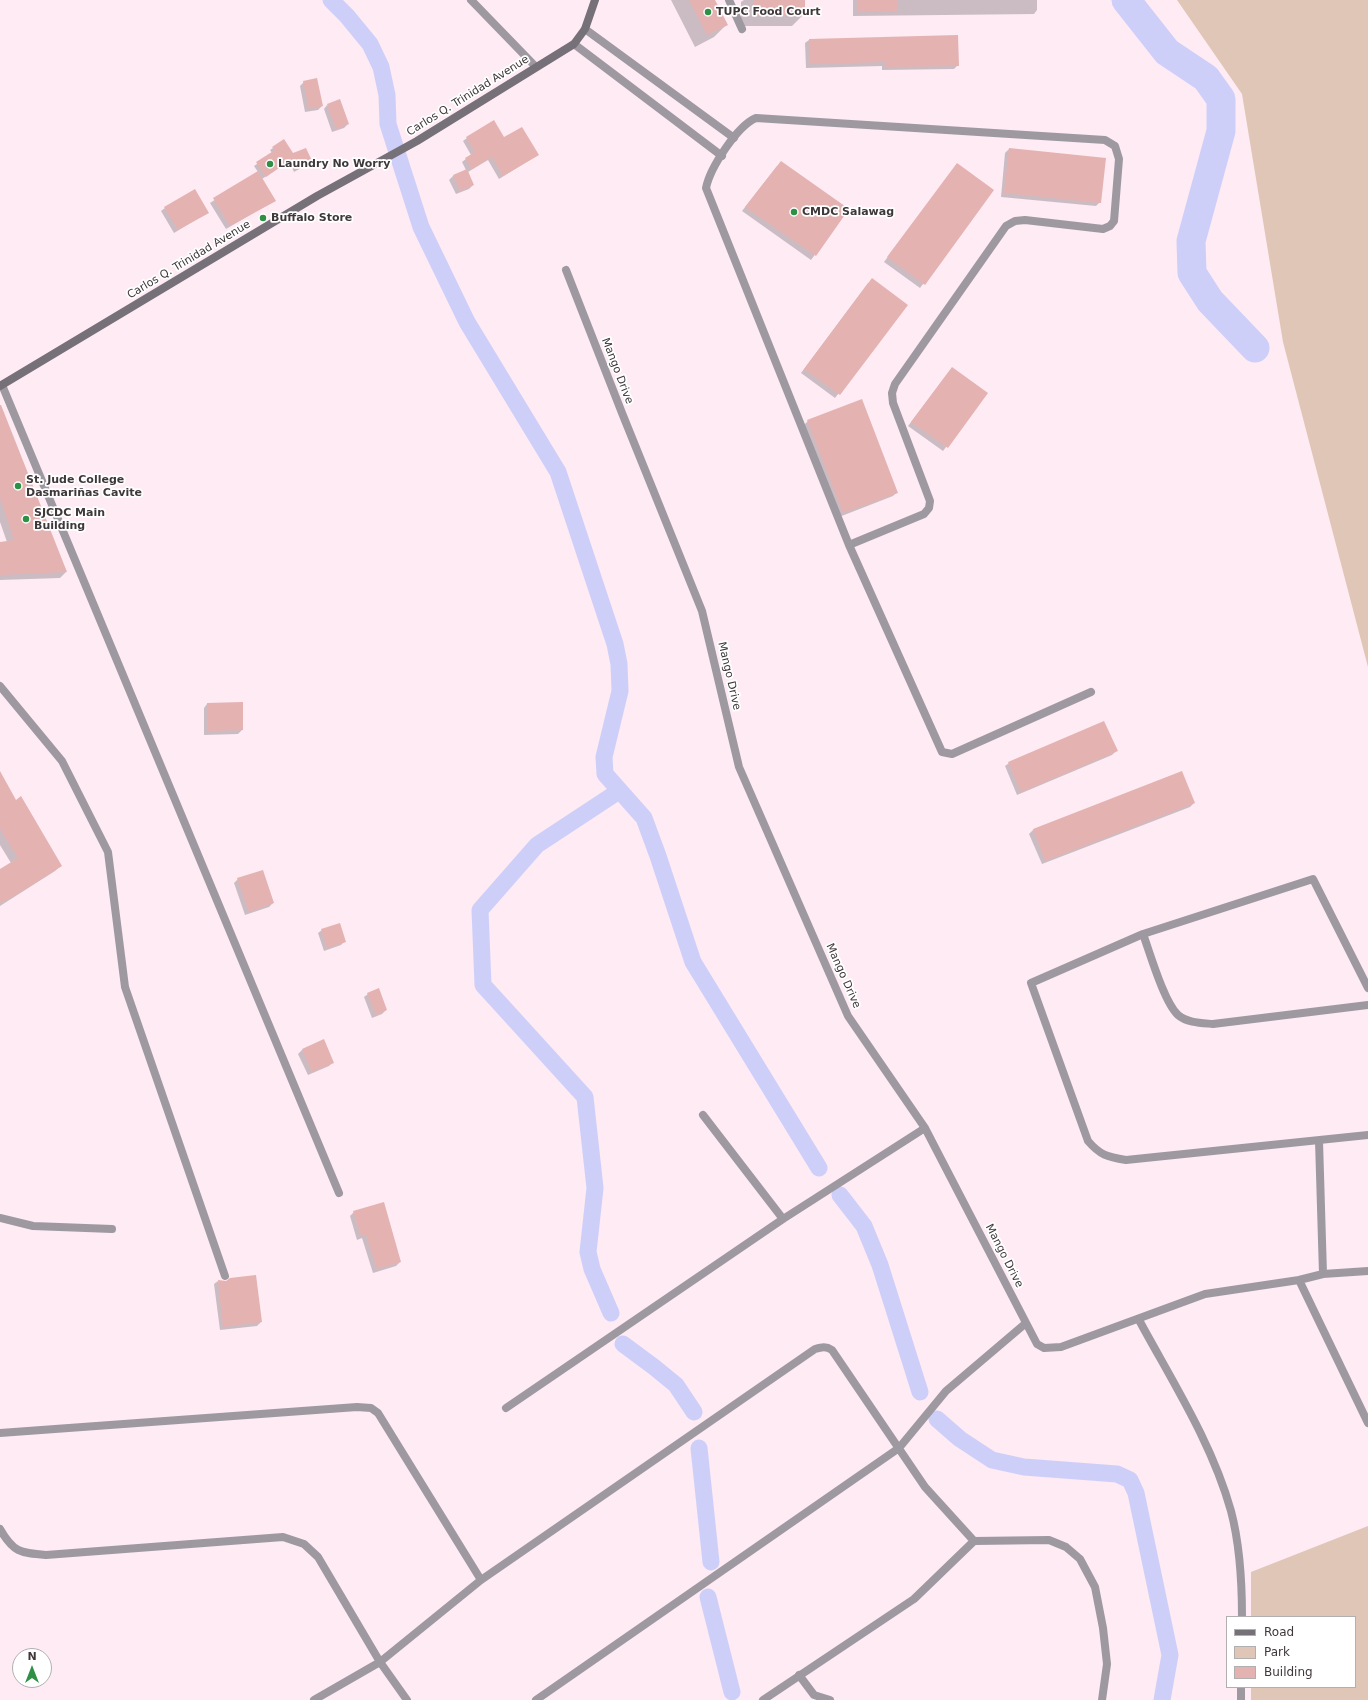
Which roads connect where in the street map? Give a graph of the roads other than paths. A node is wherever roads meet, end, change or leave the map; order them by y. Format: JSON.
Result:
{"nodes":[{"id":1,"x":471,"y":0,"type":"edge"},
{"id":2,"x":595,"y":0,"type":"edge"},
{"id":3,"x":729,"y":0,"type":"edge"},
{"id":4,"x":585,"y":29,"type":"junction"},
{"id":5,"x":742,"y":30,"type":"dead end"},
{"id":6,"x":574,"y":44,"type":"junction"},
{"id":7,"x":536,"y":67,"type":"junction"},
{"id":8,"x":734,"y":138,"type":"junction"},
{"id":9,"x":722,"y":156,"type":"junction"},
{"id":10,"x":566,"y":270,"type":"dead end"},
{"id":11,"x":1,"y":386,"type":"edge"},
{"id":12,"x":849,"y":545,"type":"junction"},
{"id":13,"x":0,"y":686,"type":"edge"},
{"id":14,"x":1092,"y":692,"type":"dead end"},
{"id":15,"x":1143,"y":934,"type":"junction"},
{"id":16,"x":1368,"y":988,"type":"edge"},
{"id":17,"x":1368,"y":1005,"type":"edge"},
{"id":18,"x":703,"y":1115,"type":"dead end"},
{"id":19,"x":925,"y":1128,"type":"junction"},
{"id":20,"x":1368,"y":1136,"type":"edge"},
{"id":21,"x":1319,"y":1141,"type":"junction"},
{"id":22,"x":339,"y":1193,"type":"dead end"},
{"id":23,"x":0,"y":1218,"type":"edge"},
{"id":24,"x":782,"y":1220,"type":"junction"},
{"id":25,"x":112,"y":1229,"type":"dead end"},
{"id":26,"x":1368,"y":1271,"type":"edge"},
{"id":27,"x":1323,"y":1274,"type":"junction"},
{"id":28,"x":225,"y":1276,"type":"dead end"},
{"id":29,"x":1299,"y":1280,"type":"junction"},
{"id":30,"x":1139,"y":1320,"type":"junction"},
{"id":31,"x":1026,"y":1323,"type":"junction"},
{"id":32,"x":506,"y":1408,"type":"dead end"},
{"id":33,"x":1368,"y":1423,"type":"edge"},
{"id":34,"x":0,"y":1433,"type":"edge"},
{"id":35,"x":899,"y":1448,"type":"junction"},
{"id":36,"x":0,"y":1529,"type":"edge"},
{"id":37,"x":974,"y":1541,"type":"junction"},
{"id":38,"x":481,"y":1580,"type":"junction"},
{"id":39,"x":1242,"y":1616,"type":"edge"},
{"id":40,"x":380,"y":1662,"type":"junction"},
{"id":41,"x":799,"y":1675,"type":"junction"},
{"id":42,"x":1241,"y":1688,"type":"edge"},
{"id":43,"x":314,"y":1700,"type":"edge"},
{"id":44,"x":407,"y":1700,"type":"edge"},
{"id":45,"x":536,"y":1700,"type":"edge"},
{"id":46,"x":763,"y":1700,"type":"edge"},
{"id":47,"x":830,"y":1700,"type":"edge"},
{"id":48,"x":1102,"y":1700,"type":"edge"},
{"id":49,"x":1241,"y":1700,"type":"edge"}],
"edges":[{"from":1,"to":7,"type":"street"},
{"from":2,"to":4,"type":"main road","name":"Carlos Q. Trinidad Avenue"},
{"from":3,"to":5,"type":"street"},
{"from":4,"to":6,"type":"main road","name":"Carlos Q. Trinidad Avenue"},
{"from":4,"to":8,"type":"street"},
{"from":6,"to":7,"type":"main road","name":"Carlos Q. Trinidad Avenue"},
{"from":6,"to":9,"type":"street"},
{"from":7,"to":11,"type":"main road","name":"Carlos Q. Trinidad Avenue"},
{"from":8,"to":9,"type":"street"},
{"from":8,"to":12,"type":"street"},
{"from":9,"to":12,"type":"street"},
{"from":10,"to":19,"type":"street","name":"Mango Drive"},
{"from":11,"to":22,"type":"street"},
{"from":12,"to":14,"type":"street"},
{"from":13,"to":28,"type":"street"},
{"from":15,"to":16,"type":"street"},
{"from":15,"to":17,"type":"street"},
{"from":15,"to":21,"type":"street"},
{"from":18,"to":24,"type":"street"},
{"from":19,"to":24,"type":"street"},
{"from":19,"to":31,"type":"street","name":"Mango Drive"},
{"from":20,"to":21,"type":"street"},
{"from":21,"to":27,"type":"street"},
{"from":23,"to":25,"type":"street"},
{"from":24,"to":32,"type":"street"},
{"from":26,"to":27,"type":"street","name":"Mango Drive"},
{"from":27,"to":29,"type":"street","name":"Mango Drive"},
{"from":29,"to":30,"type":"street","name":"Mango Drive"},
{"from":29,"to":33,"type":"street"},
{"from":30,"to":31,"type":"street","name":"Mango Drive"},
{"from":30,"to":39,"type":"street"},
{"from":31,"to":35,"type":"street"},
{"from":34,"to":38,"type":"street"},
{"from":35,"to":37,"type":"street"},
{"from":35,"to":38,"type":"street"},
{"from":35,"to":45,"type":"street"},
{"from":36,"to":40,"type":"street"},
{"from":37,"to":41,"type":"street"},
{"from":37,"to":48,"type":"street"},
{"from":38,"to":40,"type":"street"},
{"from":40,"to":43,"type":"street"},
{"from":40,"to":44,"type":"street"},
{"from":41,"to":46,"type":"street"},
{"from":41,"to":47,"type":"street"},
{"from":42,"to":49,"type":"street"}]}
